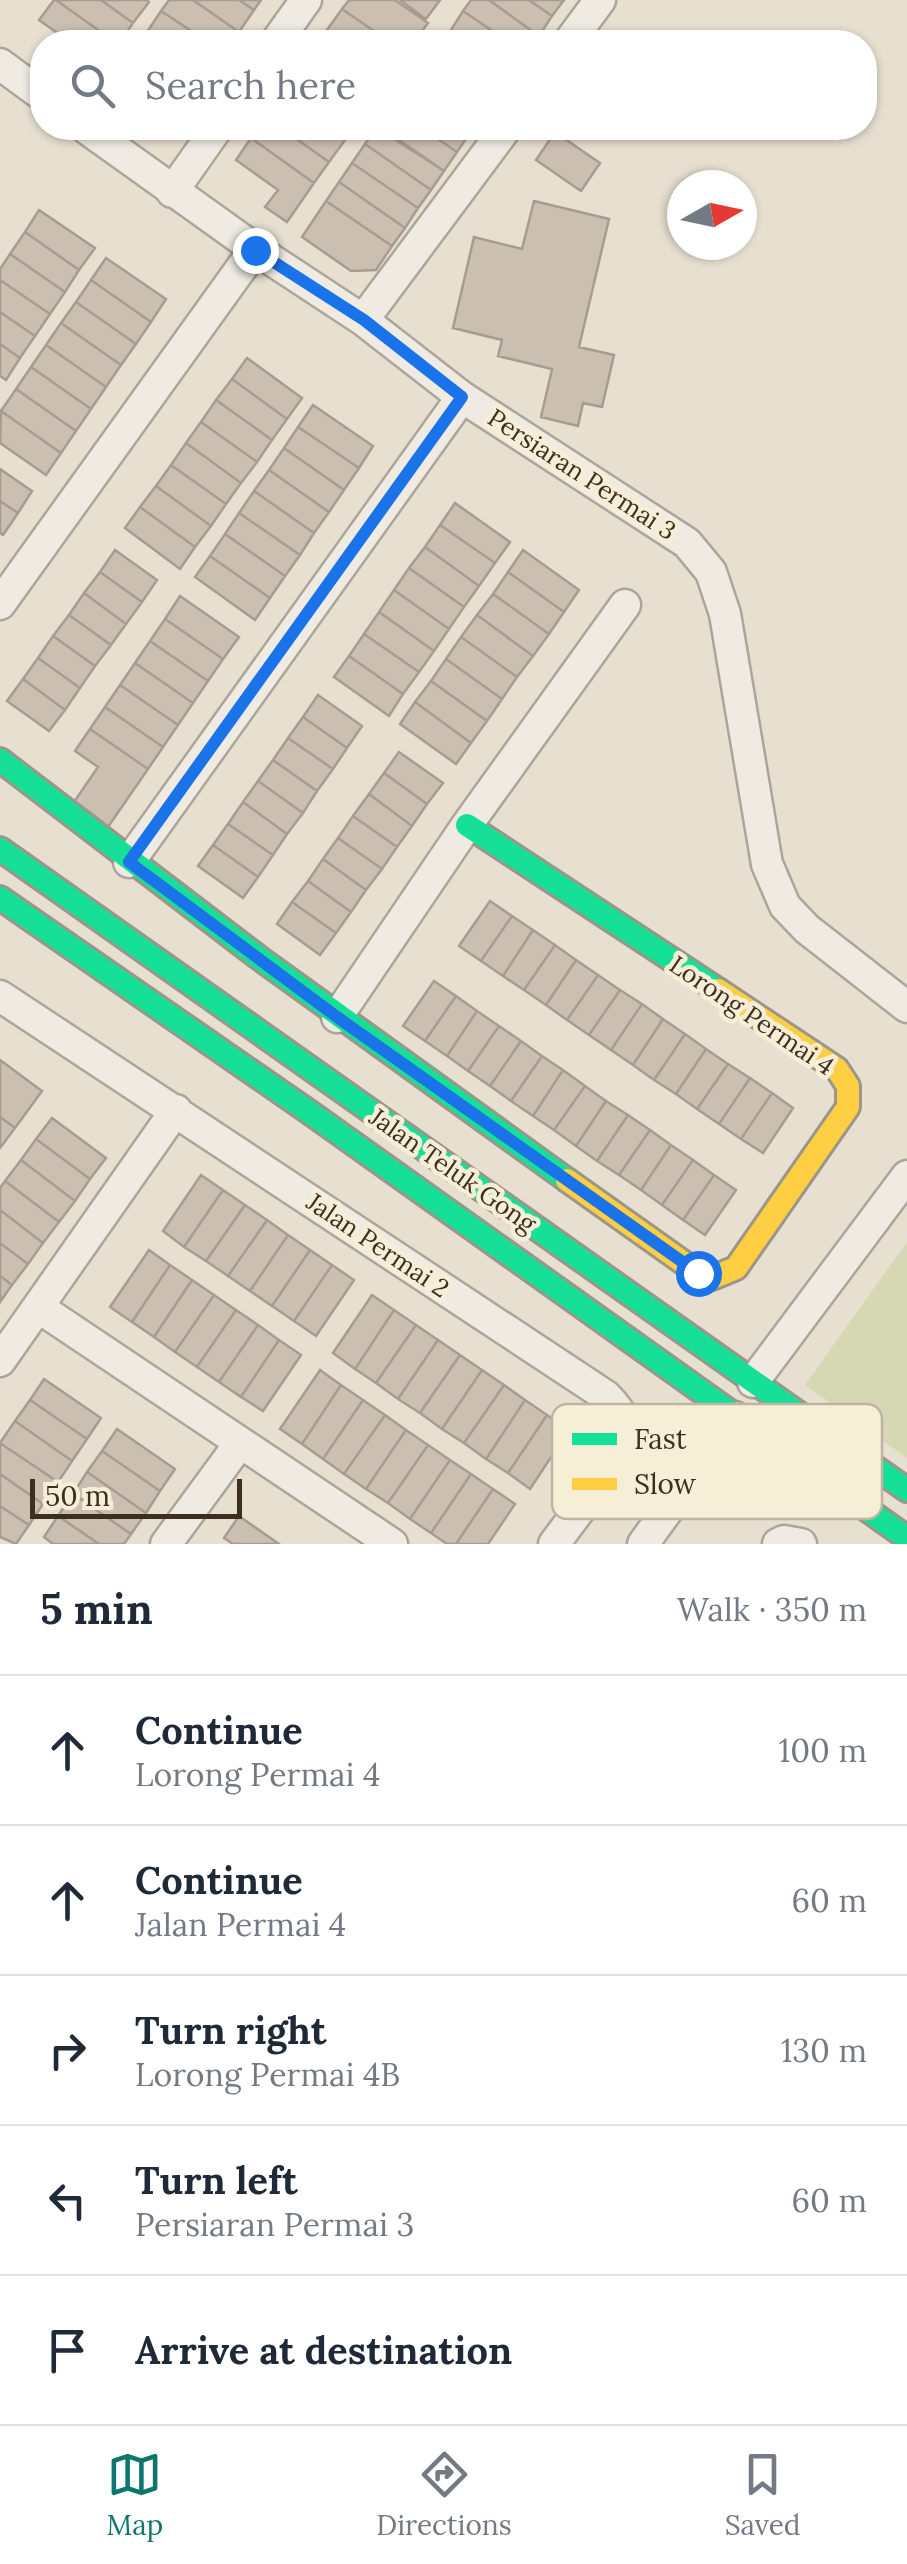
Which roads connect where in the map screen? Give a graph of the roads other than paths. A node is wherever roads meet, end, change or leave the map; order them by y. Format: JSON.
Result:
{"nodes":[{"id":1,"x":306,"y":0,"type":"edge"},
{"id":2,"x":600,"y":0,"type":"edge"},
{"id":3,"x":285,"y":30,"type":"edge"},
{"id":4,"x":578,"y":30,"type":"edge"},
{"id":5,"x":0,"y":64,"type":"edge"},
{"id":6,"x":30,"y":86,"type":"edge"},
{"id":7,"x":102,"y":140,"type":"edge"},
{"id":8,"x":209,"y":140,"type":"edge"},
{"id":9,"x":497,"y":140,"type":"edge"},
{"id":10,"x":172,"y":192,"type":"junction"},
{"id":11,"x":255,"y":250,"type":"junction"},
{"id":12,"x":364,"y":320,"type":"junction"},
{"id":13,"x":462,"y":397,"type":"junction"},
{"id":14,"x":0,"y":604,"type":"edge"},
{"id":15,"x":625,"y":605,"type":"dead end"},
{"id":16,"x":0,"y":760,"type":"edge"},
{"id":17,"x":467,"y":825,"type":"junction"},
{"id":18,"x":0,"y":849,"type":"edge"},
{"id":19,"x":129,"y":862,"type":"junction"},
{"id":20,"x":0,"y":898,"type":"edge"},
{"id":21,"x":0,"y":996,"type":"edge"},
{"id":22,"x":907,"y":1007,"type":"edge"},
{"id":23,"x":337,"y":1017,"type":"junction"},
{"id":24,"x":176,"y":1110,"type":"junction"},
{"id":25,"x":907,"y":1176,"type":"edge"},
{"id":26,"x":38,"y":1306,"type":"junction"},
{"id":27,"x":0,"y":1361,"type":"edge"},
{"id":28,"x":754,"y":1382,"type":"junction"},
{"id":29,"x":614,"y":1404,"type":"edge"},
{"id":30,"x":717,"y":1404,"type":"edge"},
{"id":31,"x":785,"y":1404,"type":"edge"},
{"id":32,"x":240,"y":1443,"type":"junction"},
{"id":33,"x":882,"y":1472,"type":"edge"},
{"id":34,"x":907,"y":1490,"type":"edge"},
{"id":35,"x":573,"y":1519,"type":"edge"},
{"id":36,"x":660,"y":1519,"type":"edge"},
{"id":37,"x":880,"y":1519,"type":"edge"},
{"id":38,"x":907,"y":1538,"type":"edge"},
{"id":39,"x":166,"y":1544,"type":"edge"},
{"id":40,"x":392,"y":1544,"type":"edge"},
{"id":41,"x":554,"y":1544,"type":"edge"},
{"id":42,"x":642,"y":1544,"type":"edge"},
{"id":43,"x":778,"y":1544,"type":"edge"},
{"id":44,"x":801,"y":1544,"type":"edge"}],
"edges":[{"from":1,"to":3,"type":"street"},
{"from":2,"to":4,"type":"street"},
{"from":5,"to":6,"type":"street"},
{"from":7,"to":10,"type":"street","name":"Persiaran Permai 3"},
{"from":8,"to":10,"type":"street"},
{"from":9,"to":12,"type":"street"},
{"from":10,"to":11,"type":"street","name":"Persiaran Permai 3"},
{"from":11,"to":12,"type":"street","name":"Persiaran Permai 3"},
{"from":11,"to":14,"type":"street"},
{"from":12,"to":13,"type":"street","name":"Persiaran Permai 3"},
{"from":13,"to":19,"type":"street"},
{"from":13,"to":22,"type":"street","name":"Persiaran Permai 3"},
{"from":15,"to":17,"type":"street"},
{"from":16,"to":19,"type":"main road"},
{"from":17,"to":23,"type":"street"},
{"from":17,"to":23,"type":"main road","name":"Lorong Permai 4"},
{"from":18,"to":28,"type":"main road","name":"Jalan Teluk Gong"},
{"from":19,"to":23,"type":"main road"},
{"from":20,"to":30,"type":"main road","name":"Jalan Teluk Gong"},
{"from":21,"to":24,"type":"street","name":"Jalan Permai 2"},
{"from":24,"to":26,"type":"street"},
{"from":24,"to":29,"type":"street","name":"Jalan Permai 2"},
{"from":25,"to":28,"type":"street"},
{"from":26,"to":27,"type":"street"},
{"from":26,"to":32,"type":"street"},
{"from":28,"to":31,"type":"main road","name":"Jalan Teluk Gong"},
{"from":32,"to":39,"type":"street"},
{"from":32,"to":40,"type":"street"},
{"from":33,"to":34,"type":"main road","name":"Jalan Teluk Gong"},
{"from":35,"to":41,"type":"street","name":"Jalan Permai 2"},
{"from":36,"to":42,"type":"street"},
{"from":37,"to":38,"type":"main road","name":"Jalan Teluk Gong"},
{"from":43,"to":44,"type":"street"}]}
